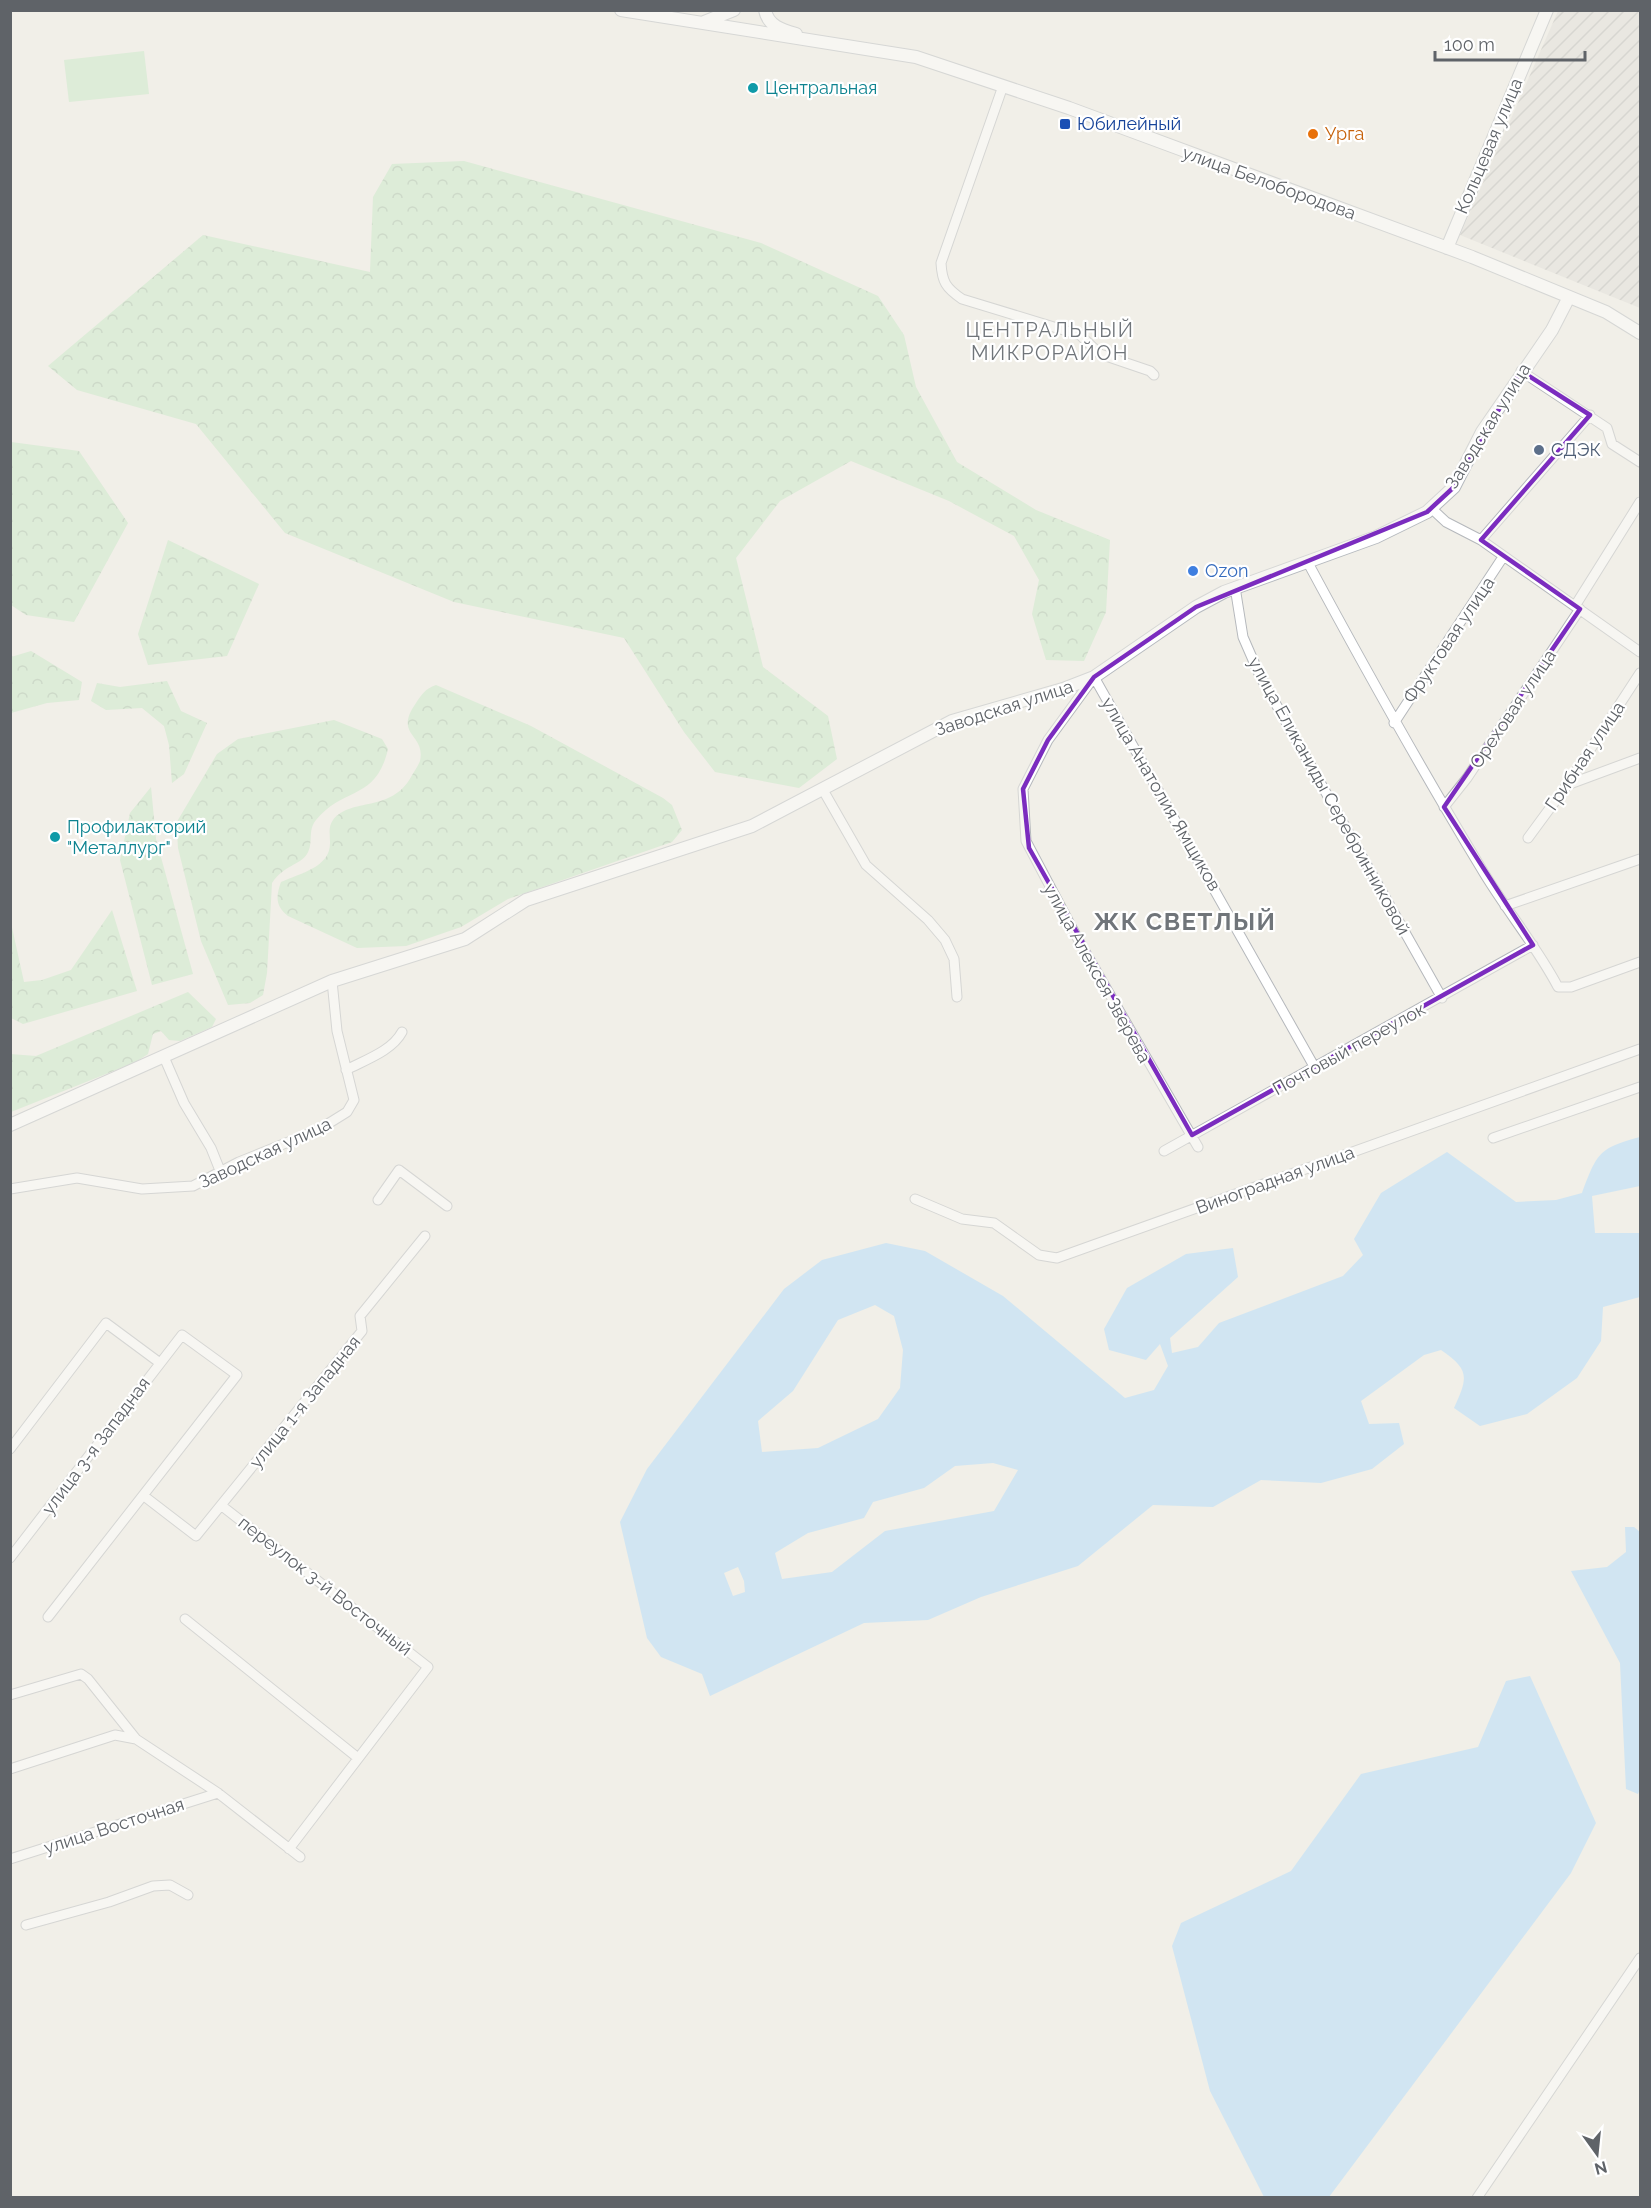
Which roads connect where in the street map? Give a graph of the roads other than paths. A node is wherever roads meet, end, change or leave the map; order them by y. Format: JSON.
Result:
{"nodes":[{"id":1,"x":621,"y":10,"type":"edge"},
{"id":2,"x":683,"y":10,"type":"edge"},
{"id":3,"x":734,"y":10,"type":"edge"},
{"id":4,"x":765,"y":10,"type":"edge"},
{"id":5,"x":1547,"y":10,"type":"edge"},
{"id":6,"x":698,"y":22,"type":"junction"},
{"id":7,"x":819,"y":42,"type":"junction"},
{"id":8,"x":1004,"y":86,"type":"junction"},
{"id":9,"x":1447,"y":248,"type":"junction"},
{"id":10,"x":1569,"y":297,"type":"junction"},
{"id":11,"x":1641,"y":333,"type":"edge"},
{"id":12,"x":1521,"y":371,"type":"junction"},
{"id":13,"x":1154,"y":375,"type":"dead end"},
{"id":14,"x":1590,"y":415,"type":"junction"},
{"id":15,"x":1641,"y":462,"type":"edge"},
{"id":16,"x":1641,"y":502,"type":"edge"},
{"id":17,"x":1431,"y":508,"type":"junction"},
{"id":18,"x":1481,"y":540,"type":"junction"},
{"id":19,"x":1503,"y":557,"type":"junction"},
{"id":20,"x":1307,"y":561,"type":"junction"},
{"id":21,"x":1234,"y":588,"type":"junction"},
{"id":22,"x":1577,"y":607,"type":"junction"},
{"id":23,"x":1641,"y":652,"type":"edge"},
{"id":24,"x":1641,"y":673,"type":"edge"},
{"id":25,"x":1094,"y":677,"type":"junction"},
{"id":26,"x":1394,"y":723,"type":"junction"},
{"id":27,"x":1641,"y":758,"type":"edge"},
{"id":28,"x":1567,"y":785,"type":"junction"},
{"id":29,"x":823,"y":790,"type":"junction"},
{"id":30,"x":1444,"y":807,"type":"junction"},
{"id":31,"x":1528,"y":838,"type":"dead end"},
{"id":32,"x":1641,"y":859,"type":"edge"},
{"id":33,"x":1505,"y":906,"type":"junction"},
{"id":34,"x":1533,"y":945,"type":"junction"},
{"id":35,"x":1641,"y":962,"type":"edge"},
{"id":36,"x":332,"y":981,"type":"junction"},
{"id":37,"x":957,"y":997,"type":"dead end"},
{"id":38,"x":1442,"y":998,"type":"junction"},
{"id":39,"x":402,"y":1032,"type":"dead end"},
{"id":40,"x":1641,"y":1049,"type":"edge"},
{"id":41,"x":164,"y":1057,"type":"junction"},
{"id":42,"x":1315,"y":1068,"type":"junction"},
{"id":43,"x":346,"y":1070,"type":"junction"},
{"id":44,"x":1641,"y":1087,"type":"edge"},
{"id":45,"x":10,"y":1125,"type":"edge"},
{"id":46,"x":1192,"y":1135,"type":"junction"},
{"id":47,"x":1493,"y":1138,"type":"dead end"},
{"id":48,"x":1198,"y":1147,"type":"dead end"},
{"id":49,"x":1164,"y":1151,"type":"dead end"},
{"id":50,"x":221,"y":1173,"type":"junction"},
{"id":51,"x":10,"y":1189,"type":"edge"},
{"id":52,"x":915,"y":1199,"type":"dead end"},
{"id":53,"x":378,"y":1200,"type":"dead end"},
{"id":54,"x":447,"y":1206,"type":"dead end"},
{"id":55,"x":425,"y":1236,"type":"dead end"},
{"id":56,"x":160,"y":1363,"type":"junction"},
{"id":57,"x":10,"y":1449,"type":"edge"},
{"id":58,"x":144,"y":1496,"type":"junction"},
{"id":59,"x":222,"y":1506,"type":"junction"},
{"id":60,"x":10,"y":1558,"type":"edge"},
{"id":61,"x":48,"y":1617,"type":"dead end"},
{"id":62,"x":185,"y":1619,"type":"dead end"},
{"id":63,"x":10,"y":1695,"type":"edge"},
{"id":64,"x":135,"y":1739,"type":"junction"},
{"id":65,"x":358,"y":1758,"type":"junction"},
{"id":66,"x":10,"y":1769,"type":"edge"},
{"id":67,"x":218,"y":1793,"type":"junction"},
{"id":68,"x":289,"y":1849,"type":"junction"},
{"id":69,"x":300,"y":1857,"type":"dead end"},
{"id":70,"x":10,"y":1859,"type":"edge"},
{"id":71,"x":188,"y":1895,"type":"dead end"},
{"id":72,"x":26,"y":1925,"type":"dead end"},
{"id":73,"x":1641,"y":1959,"type":"edge"},
{"id":74,"x":1477,"y":2198,"type":"edge"}],
"edges":[{"from":1,"to":6,"type":"street","name":"улица Белобородова"},
{"from":2,"to":6,"type":"street"},
{"from":3,"to":6,"type":"street"},
{"from":4,"to":7,"type":"street","name":"улица Белобородова"},
{"from":5,"to":9,"type":"street","name":"Кольцевая улица"},
{"from":6,"to":7,"type":"street","name":"улица Белобородова"},
{"from":7,"to":8,"type":"street","name":"улица Белобородова"},
{"from":8,"to":9,"type":"street","name":"улица Белобородова"},
{"from":8,"to":13,"type":"street"},
{"from":9,"to":10,"type":"street","name":"улица Белобородова"},
{"from":10,"to":11,"type":"street","name":"улица Белобородова"},
{"from":10,"to":12,"type":"street","name":"Заводская улица"},
{"from":12,"to":14,"type":"street"},
{"from":12,"to":17,"type":"street","name":"Заводская улица"},
{"from":14,"to":15,"type":"street"},
{"from":14,"to":18,"type":"street"},
{"from":16,"to":22,"type":"street","name":"Ореховая улица"},
{"from":17,"to":18,"type":"street"},
{"from":17,"to":20,"type":"street","name":"Заводская улица"},
{"from":18,"to":19,"type":"street"},
{"from":19,"to":22,"type":"street"},
{"from":19,"to":26,"type":"street","name":"Фруктовая улица"},
{"from":20,"to":21,"type":"street","name":"Заводская улица"},
{"from":20,"to":26,"type":"street"},
{"from":21,"to":25,"type":"street","name":"Заводская улица"},
{"from":21,"to":38,"type":"street","name":"улица Еликаниды Серебринниковой"},
{"from":22,"to":23,"type":"street"},
{"from":22,"to":30,"type":"street","name":"Ореховая улица"},
{"from":24,"to":28,"type":"street","name":"Грибная улица"},
{"from":25,"to":29,"type":"street","name":"Заводская улица"},
{"from":25,"to":42,"type":"street","name":"улица Анатолия Ямщиков"},
{"from":25,"to":46,"type":"street","name":"улица Алексея Зверева"},
{"from":26,"to":30,"type":"street"},
{"from":27,"to":28,"type":"street"},
{"from":28,"to":31,"type":"street","name":"Грибная улица"},
{"from":29,"to":36,"type":"street","name":"Заводская улица"},
{"from":29,"to":37,"type":"street"},
{"from":30,"to":33,"type":"street"},
{"from":32,"to":33,"type":"street"},
{"from":33,"to":34,"type":"street"},
{"from":34,"to":35,"type":"street"},
{"from":34,"to":38,"type":"street","name":"Почтовый переулок"},
{"from":36,"to":41,"type":"street","name":"Заводская улица"},
{"from":36,"to":43,"type":"street","name":"Заводская улица"},
{"from":38,"to":42,"type":"street","name":"Почтовый переулок"},
{"from":39,"to":43,"type":"street"},
{"from":40,"to":52,"type":"street","name":"Виноградная улица"},
{"from":41,"to":45,"type":"street","name":"Заводская улица"},
{"from":41,"to":50,"type":"street"},
{"from":42,"to":46,"type":"street","name":"Почтовый переулок"},
{"from":43,"to":50,"type":"street","name":"Заводская улица"},
{"from":44,"to":47,"type":"street"},
{"from":46,"to":48,"type":"street","name":"улица Алексея Зверева"},
{"from":46,"to":49,"type":"street","name":"Почтовый переулок"},
{"from":50,"to":51,"type":"street","name":"Заводская улица"},
{"from":53,"to":54,"type":"street"},
{"from":55,"to":59,"type":"street","name":"улица 1-я Западная"},
{"from":56,"to":57,"type":"street"},
{"from":56,"to":58,"type":"street","name":"улица 3-я Западная"},
{"from":56,"to":60,"type":"street","name":"улица 3-я Западная"},
{"from":58,"to":59,"type":"street","name":"улица 1-я Западная"},
{"from":58,"to":61,"type":"street"},
{"from":59,"to":65,"type":"street","name":"переулок 3-й Восточный"},
{"from":62,"to":65,"type":"street"},
{"from":63,"to":64,"type":"street"},
{"from":64,"to":66,"type":"street"},
{"from":64,"to":67,"type":"street"},
{"from":65,"to":68,"type":"street"},
{"from":67,"to":68,"type":"street"},
{"from":67,"to":70,"type":"street","name":"улица Восточная"},
{"from":68,"to":69,"type":"street"},
{"from":71,"to":72,"type":"street"},
{"from":73,"to":74,"type":"street"}]}
